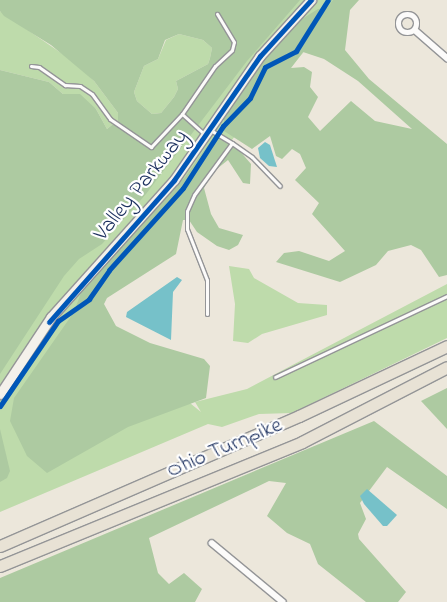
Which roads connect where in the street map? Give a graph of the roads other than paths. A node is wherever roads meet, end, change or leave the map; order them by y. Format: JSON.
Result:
{"nodes":[{"id":1,"x":311,"y":0,"type":"edge"},
{"id":2,"x":217,"y":14,"type":"dead end"},
{"id":3,"x":415,"y":30,"type":"dead end"},
{"id":4,"x":447,"y":58,"type":"edge"},
{"id":5,"x":31,"y":66,"type":"dead end"},
{"id":6,"x":182,"y":114,"type":"junction"},
{"id":7,"x":207,"y":132,"type":"junction"},
{"id":8,"x":232,"y":143,"type":"junction"},
{"id":9,"x":280,"y":186,"type":"dead end"},
{"id":10,"x":447,"y":296,"type":"edge"},
{"id":11,"x":207,"y":314,"type":"dead end"},
{"id":12,"x":447,"y":346,"type":"edge"},
{"id":13,"x":447,"y":367,"type":"edge"},
{"id":14,"x":276,"y":376,"type":"dead end"},
{"id":15,"x":0,"y":394,"type":"edge"},
{"id":16,"x":212,"y":543,"type":"dead end"},
{"id":17,"x":0,"y":546,"type":"edge"},
{"id":18,"x":0,"y":566,"type":"edge"},
{"id":19,"x":284,"y":602,"type":"edge"}],
"edges":[{"from":1,"to":7,"type":"street","name":"Valley Parkway"},
{"from":2,"to":6,"type":"lane"},
{"from":3,"to":4,"type":"street"},
{"from":5,"to":6,"type":"lane"},
{"from":6,"to":7,"type":"lane"},
{"from":7,"to":8,"type":"lane"},
{"from":7,"to":15,"type":"street","name":"Valley Parkway"},
{"from":8,"to":9,"type":"lane"},
{"from":8,"to":11,"type":"lane"},
{"from":10,"to":14,"type":"lane"},
{"from":12,"to":17,"type":"highway","name":"Ohio Turnpike"},
{"from":13,"to":18,"type":"highway","name":"Ohio Turnpike"},
{"from":16,"to":19,"type":"street"}]}
